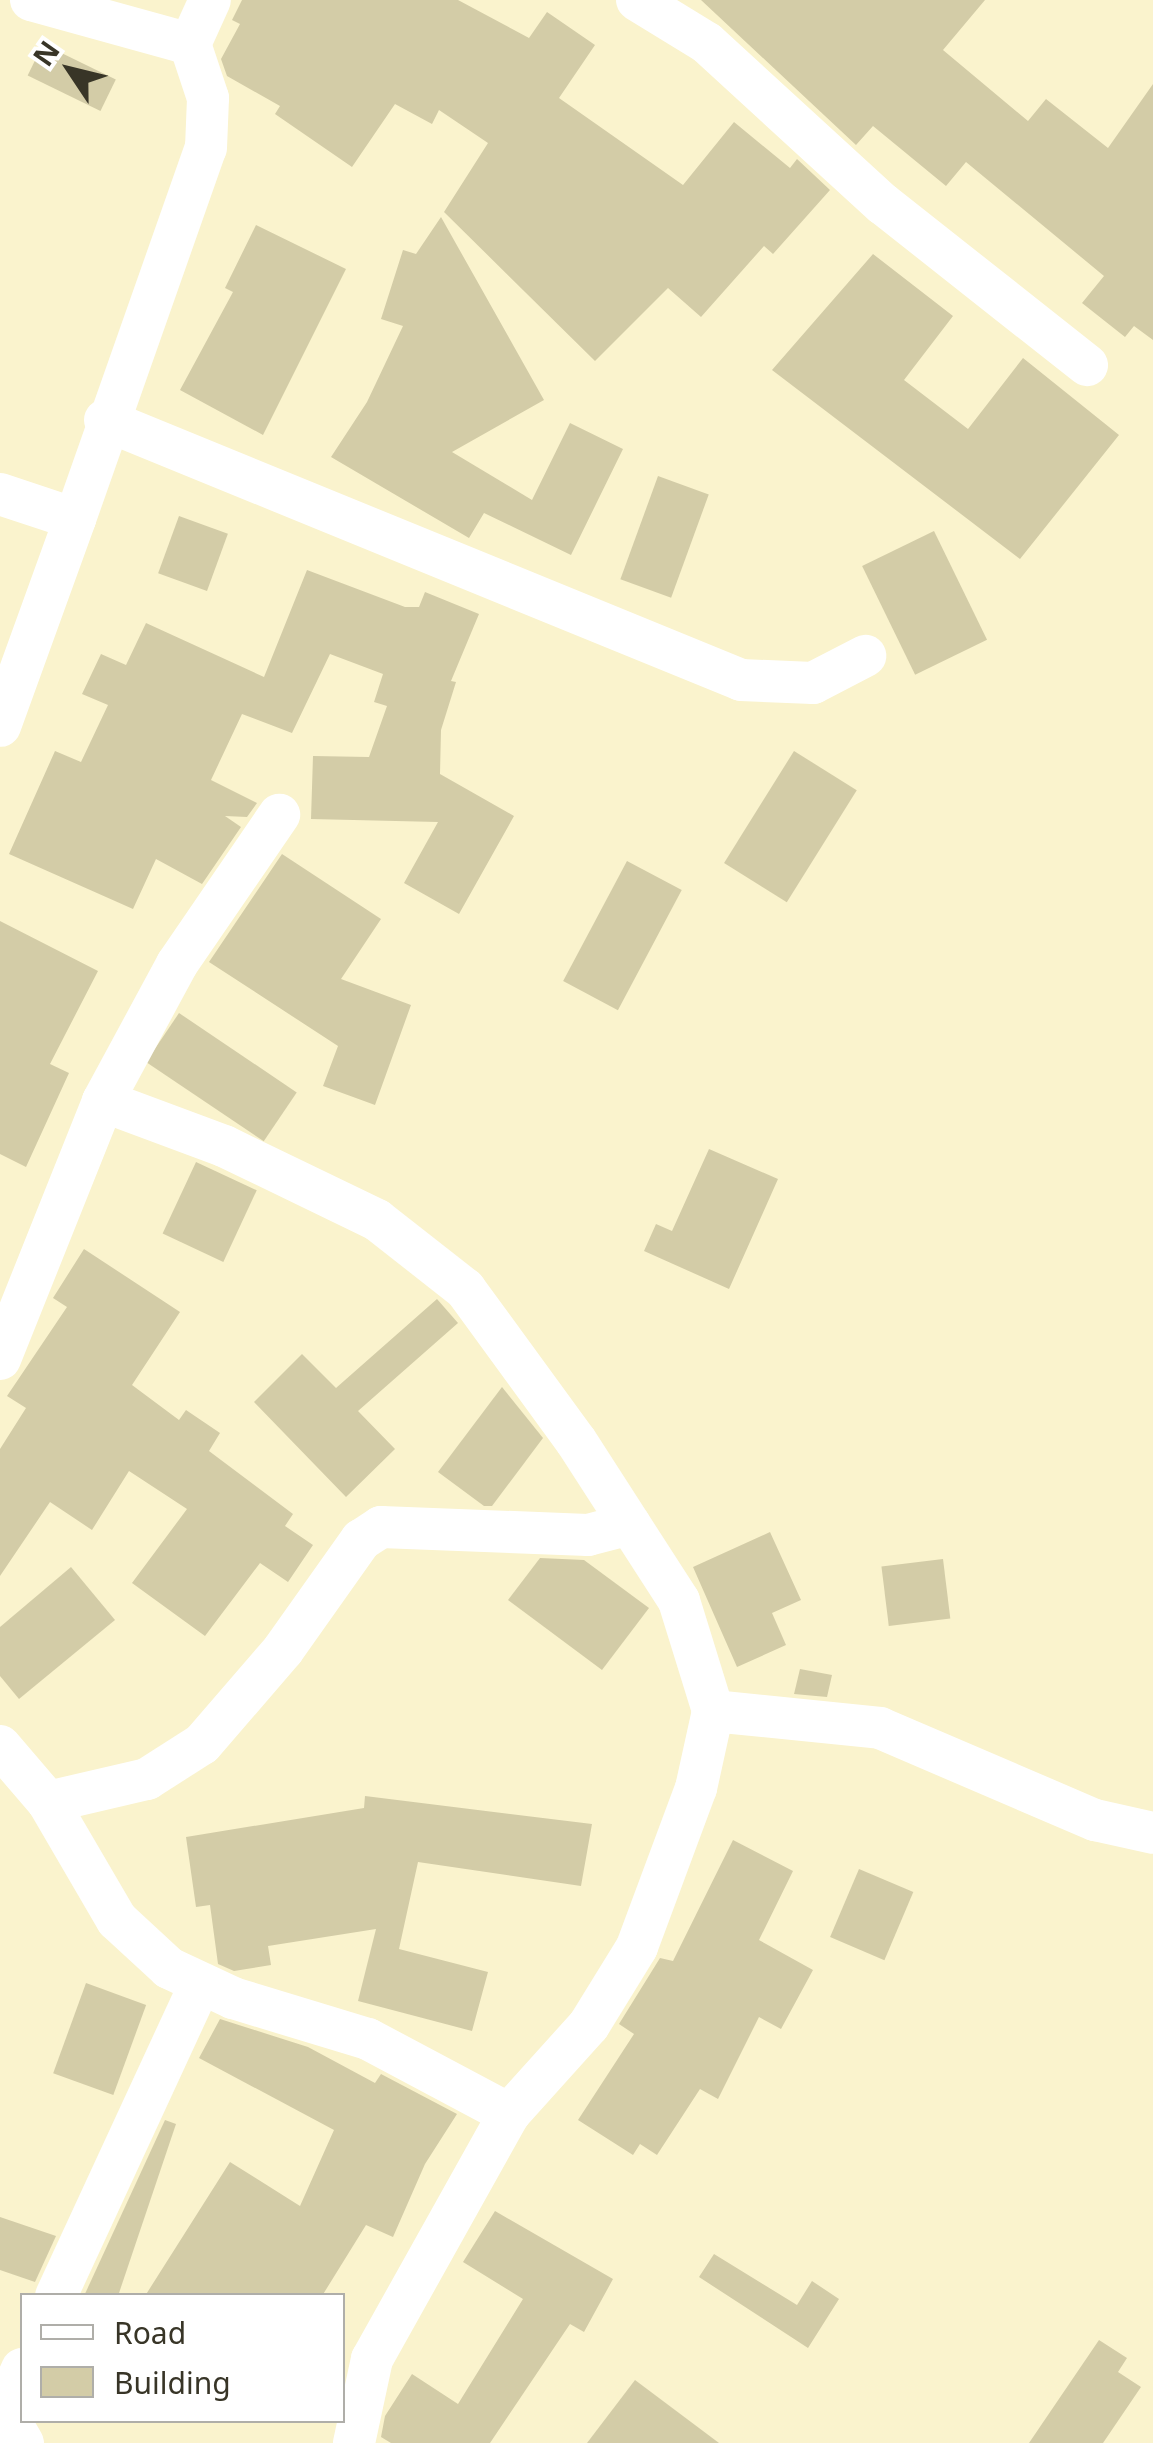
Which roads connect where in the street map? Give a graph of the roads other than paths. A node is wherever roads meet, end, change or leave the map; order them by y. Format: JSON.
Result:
{"nodes":[{"id":1,"x":31,"y":0,"type":"edge"},
{"id":2,"x":210,"y":0,"type":"edge"},
{"id":3,"x":637,"y":0,"type":"edge"},
{"id":4,"x":190,"y":44,"type":"junction"},
{"id":5,"x":1087,"y":365,"type":"dead end"},
{"id":6,"x":105,"y":420,"type":"junction"},
{"id":7,"x":0,"y":494,"type":"edge"},
{"id":8,"x":75,"y":519,"type":"junction"},
{"id":9,"x":865,"y":656,"type":"dead end"},
{"id":10,"x":0,"y":726,"type":"edge"},
{"id":11,"x":279,"y":815,"type":"dead end"},
{"id":12,"x":103,"y":1102,"type":"junction"},
{"id":13,"x":0,"y":1358,"type":"edge"},
{"id":14,"x":630,"y":1524,"type":"junction"},
{"id":15,"x":712,"y":1711,"type":"junction"},
{"id":16,"x":0,"y":1746,"type":"edge"},
{"id":17,"x":48,"y":1802,"type":"junction"},
{"id":18,"x":1153,"y":1833,"type":"edge"},
{"id":19,"x":199,"y":1986,"type":"junction"},
{"id":20,"x":508,"y":2114,"type":"junction"},
{"id":21,"x":57,"y":2293,"type":"edge"},
{"id":22,"x":20,"y":2373,"type":"edge"},
{"id":23,"x":23,"y":2443,"type":"edge"},
{"id":24,"x":354,"y":2443,"type":"edge"}],
"edges":[{"from":1,"to":4,"type":"street"},
{"from":2,"to":4,"type":"street"},
{"from":3,"to":5,"type":"street"},
{"from":4,"to":6,"type":"street"},
{"from":6,"to":8,"type":"street"},
{"from":6,"to":9,"type":"street"},
{"from":7,"to":8,"type":"street"},
{"from":8,"to":10,"type":"street"},
{"from":11,"to":12,"type":"street"},
{"from":12,"to":13,"type":"street"},
{"from":12,"to":14,"type":"street"},
{"from":14,"to":15,"type":"street"},
{"from":14,"to":17,"type":"street"},
{"from":15,"to":18,"type":"street"},
{"from":15,"to":20,"type":"street"},
{"from":16,"to":17,"type":"street"},
{"from":17,"to":19,"type":"street"},
{"from":19,"to":20,"type":"street"},
{"from":19,"to":21,"type":"street"},
{"from":20,"to":24,"type":"street"},
{"from":22,"to":23,"type":"street"}]}
